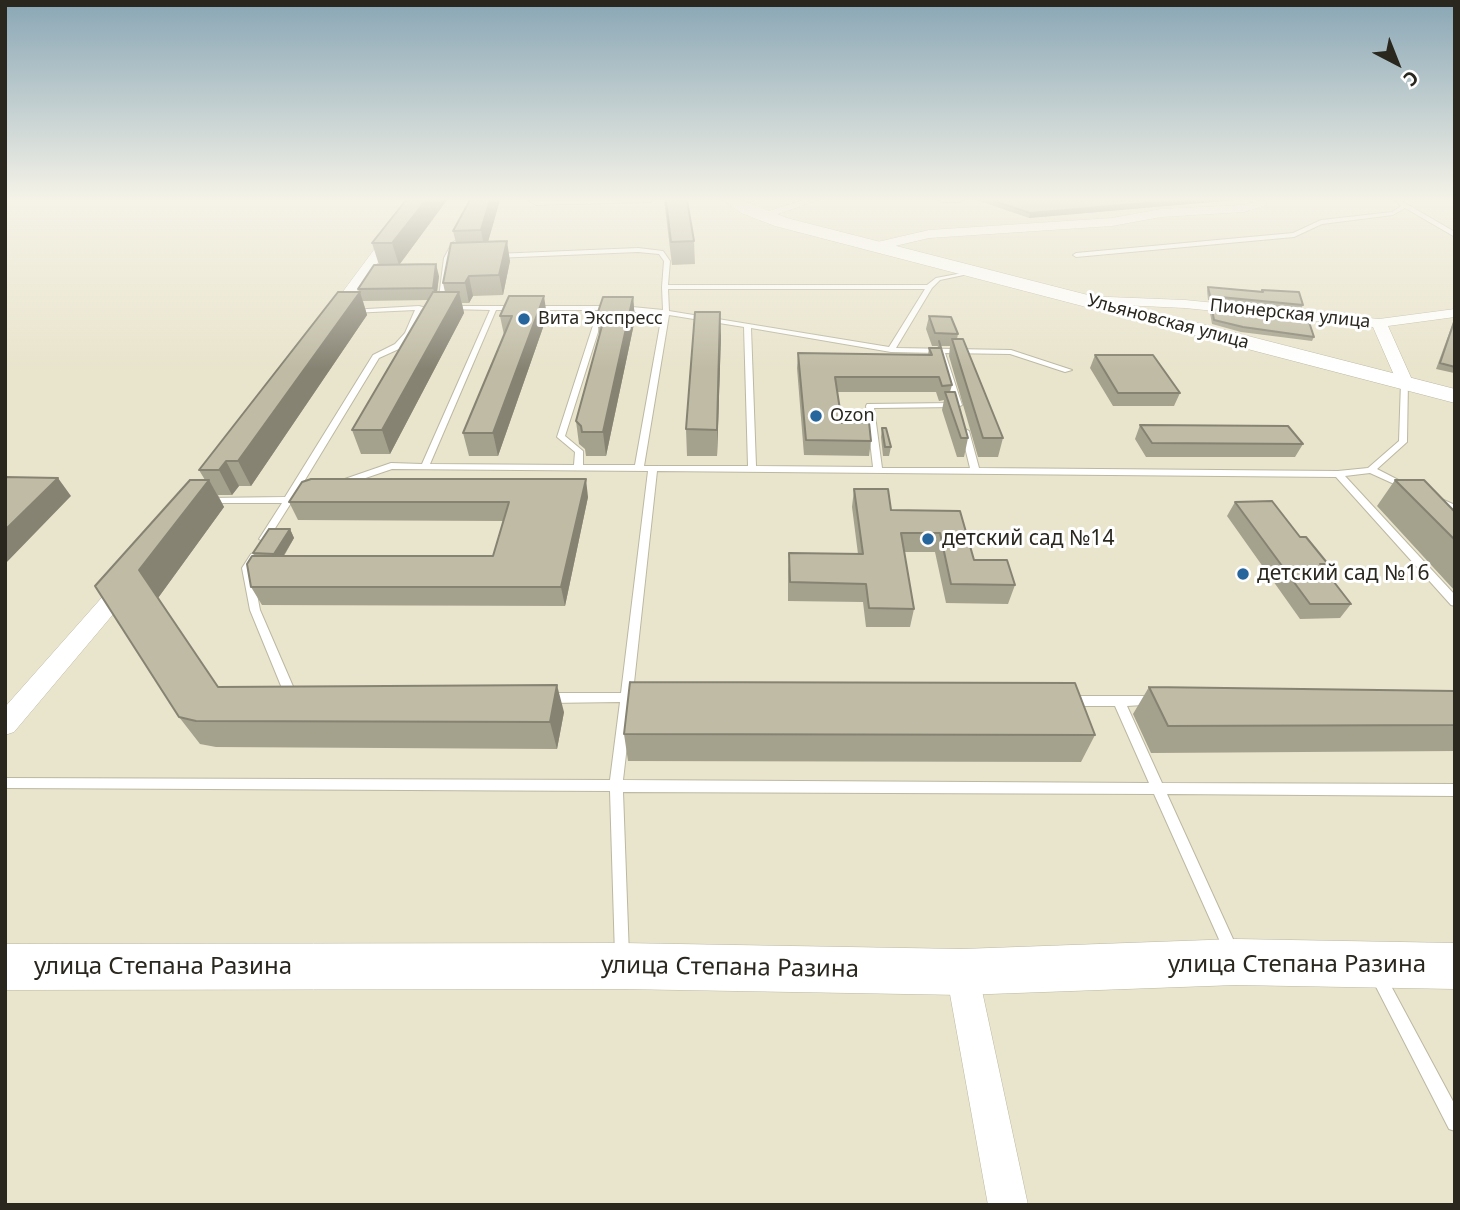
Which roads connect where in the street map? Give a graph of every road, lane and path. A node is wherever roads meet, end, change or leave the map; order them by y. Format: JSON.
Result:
{"nodes":[{"id":1,"x":376,"y":256,"type":"edge"},
{"id":2,"x":664,"y":256,"type":"edge"},
{"id":3,"x":915,"y":256,"type":"edge"},
{"id":4,"x":461,"y":257,"type":"edge"},
{"id":5,"x":447,"y":258,"type":"joint"},
{"id":6,"x":971,"y":272,"type":"junction"},
{"id":7,"x":665,"y":287,"type":"junction"},
{"id":8,"x":929,"y":287,"type":"junction"},
{"id":9,"x":1083,"y":300,"type":"junction"},
{"id":10,"x":441,"y":307,"type":"junction"},
{"id":11,"x":419,"y":308,"type":"junction"},
{"id":12,"x":494,"y":308,"type":"junction"},
{"id":13,"x":602,"y":308,"type":"junction"},
{"id":14,"x":336,"y":311,"type":"junction"},
{"id":15,"x":666,"y":312,"type":"junction"},
{"id":16,"x":1455,"y":313,"type":"edge"},
{"id":17,"x":1379,"y":323,"type":"junction"},
{"id":18,"x":747,"y":327,"type":"junction"},
{"id":19,"x":319,"y":334,"type":"edge"},
{"id":20,"x":891,"y":350,"type":"junction"},
{"id":21,"x":942,"y":351,"type":"junction"},
{"id":22,"x":1068,"y":370,"type":"dead end"},
{"id":23,"x":1405,"y":382,"type":"junction"},
{"id":24,"x":1455,"y":396,"type":"edge"},
{"id":25,"x":958,"y":405,"type":"junction"},
{"id":26,"x":425,"y":466,"type":"junction"},
{"id":27,"x":578,"y":468,"type":"junction"},
{"id":28,"x":639,"y":468,"type":"junction"},
{"id":29,"x":653,"y":469,"type":"junction"},
{"id":30,"x":752,"y":470,"type":"junction"},
{"id":31,"x":1371,"y":470,"type":"junction"},
{"id":32,"x":878,"y":471,"type":"junction"},
{"id":33,"x":975,"y":471,"type":"junction"},
{"id":34,"x":1338,"y":474,"type":"junction"},
{"id":35,"x":213,"y":479,"type":"edge"},
{"id":36,"x":326,"y":488,"type":"edge"},
{"id":37,"x":1419,"y":492,"type":"edge"},
{"id":38,"x":300,"y":497,"type":"edge"},
{"id":39,"x":1431,"y":498,"type":"edge"},
{"id":40,"x":287,"y":501,"type":"junction"},
{"id":41,"x":192,"y":506,"type":"joint"},
{"id":42,"x":1455,"y":509,"type":"edge"},
{"id":43,"x":136,"y":572,"type":"edge"},
{"id":44,"x":1455,"y":602,"type":"edge"},
{"id":45,"x":627,"y":697,"type":"junction"},
{"id":46,"x":529,"y":698,"type":"edge"},
{"id":47,"x":654,"y":698,"type":"edge"},
{"id":48,"x":307,"y":700,"type":"edge"},
{"id":49,"x":1051,"y":701,"type":"edge"},
{"id":50,"x":1174,"y":701,"type":"edge"},
{"id":51,"x":1119,"y":702,"type":"junction"},
{"id":52,"x":5,"y":725,"type":"edge"},
{"id":53,"x":5,"y":783,"type":"edge"},
{"id":54,"x":616,"y":786,"type":"junction"},
{"id":55,"x":1156,"y":786,"type":"junction"},
{"id":56,"x":1455,"y":790,"type":"edge"},
{"id":57,"x":1236,"y":962,"type":"junction"},
{"id":58,"x":1372,"y":964,"type":"junction"},
{"id":59,"x":622,"y":966,"type":"junction"},
{"id":60,"x":1455,"y":966,"type":"edge"},
{"id":61,"x":5,"y":967,"type":"edge"},
{"id":62,"x":962,"y":972,"type":"junction"},
{"id":63,"x":1455,"y":1122,"type":"edge"},
{"id":64,"x":1008,"y":1205,"type":"edge"}],
"edges":[{"from":1,"to":14,"type":"street"},
{"from":2,"to":7,"type":"lane"},
{"from":3,"to":6,"type":"street","name":"Ульяновская улица"},
{"from":4,"to":5,"type":"lane"},
{"from":5,"to":10,"type":"lane"},
{"from":6,"to":8,"type":"lane"},
{"from":6,"to":9,"type":"street","name":"Ульяновская улица"},
{"from":7,"to":8,"type":"lane"},
{"from":7,"to":15,"type":"lane"},
{"from":8,"to":20,"type":"lane"},
{"from":9,"to":17,"type":"street","name":"Пионерская улица"},
{"from":9,"to":23,"type":"street","name":"Ульяновская улица"},
{"from":10,"to":11,"type":"lane"},
{"from":10,"to":12,"type":"lane"},
{"from":11,"to":14,"type":"lane"},
{"from":11,"to":40,"type":"lane"},
{"from":12,"to":13,"type":"lane"},
{"from":12,"to":26,"type":"lane"},
{"from":13,"to":15,"type":"lane"},
{"from":13,"to":27,"type":"lane"},
{"from":14,"to":19,"type":"street"},
{"from":15,"to":18,"type":"lane"},
{"from":15,"to":28,"type":"lane"},
{"from":16,"to":17,"type":"street","name":"Пионерская улица"},
{"from":17,"to":23,"type":"street"},
{"from":18,"to":20,"type":"lane"},
{"from":18,"to":30,"type":"lane"},
{"from":20,"to":21,"type":"lane"},
{"from":21,"to":22,"type":"lane"},
{"from":21,"to":25,"type":"lane"},
{"from":23,"to":24,"type":"street","name":"Ульяновская улица"},
{"from":23,"to":31,"type":"lane"},
{"from":25,"to":32,"type":"lane"},
{"from":25,"to":33,"type":"lane"},
{"from":26,"to":27,"type":"lane"},
{"from":26,"to":36,"type":"lane"},
{"from":27,"to":28,"type":"lane"},
{"from":28,"to":29,"type":"lane"},
{"from":29,"to":30,"type":"lane"},
{"from":29,"to":45,"type":"lane"},
{"from":30,"to":32,"type":"lane"},
{"from":31,"to":34,"type":"lane"},
{"from":31,"to":37,"type":"lane"},
{"from":32,"to":33,"type":"lane"},
{"from":33,"to":34,"type":"lane"},
{"from":34,"to":44,"type":"lane"},
{"from":35,"to":41,"type":"street"},
{"from":38,"to":40,"type":"lane"},
{"from":39,"to":42,"type":"lane"},
{"from":40,"to":41,"type":"lane"},
{"from":40,"to":48,"type":"lane"},
{"from":43,"to":52,"type":"street"},
{"from":45,"to":46,"type":"lane"},
{"from":45,"to":47,"type":"lane"},
{"from":45,"to":54,"type":"lane"},
{"from":49,"to":51,"type":"lane"},
{"from":50,"to":51,"type":"lane"},
{"from":51,"to":55,"type":"lane"},
{"from":53,"to":54,"type":"lane"},
{"from":54,"to":55,"type":"lane"},
{"from":54,"to":59,"type":"lane"},
{"from":55,"to":56,"type":"lane"},
{"from":55,"to":57,"type":"lane"},
{"from":57,"to":58,"type":"street","name":"улица Степана Разина"},
{"from":57,"to":62,"type":"street","name":"улица Степана Разина"},
{"from":58,"to":60,"type":"street","name":"улица Степана Разина"},
{"from":58,"to":63,"type":"lane"},
{"from":59,"to":61,"type":"street","name":"улица Степана Разина"},
{"from":59,"to":62,"type":"street","name":"улица Степана Разина"},
{"from":62,"to":64,"type":"street"}]}
